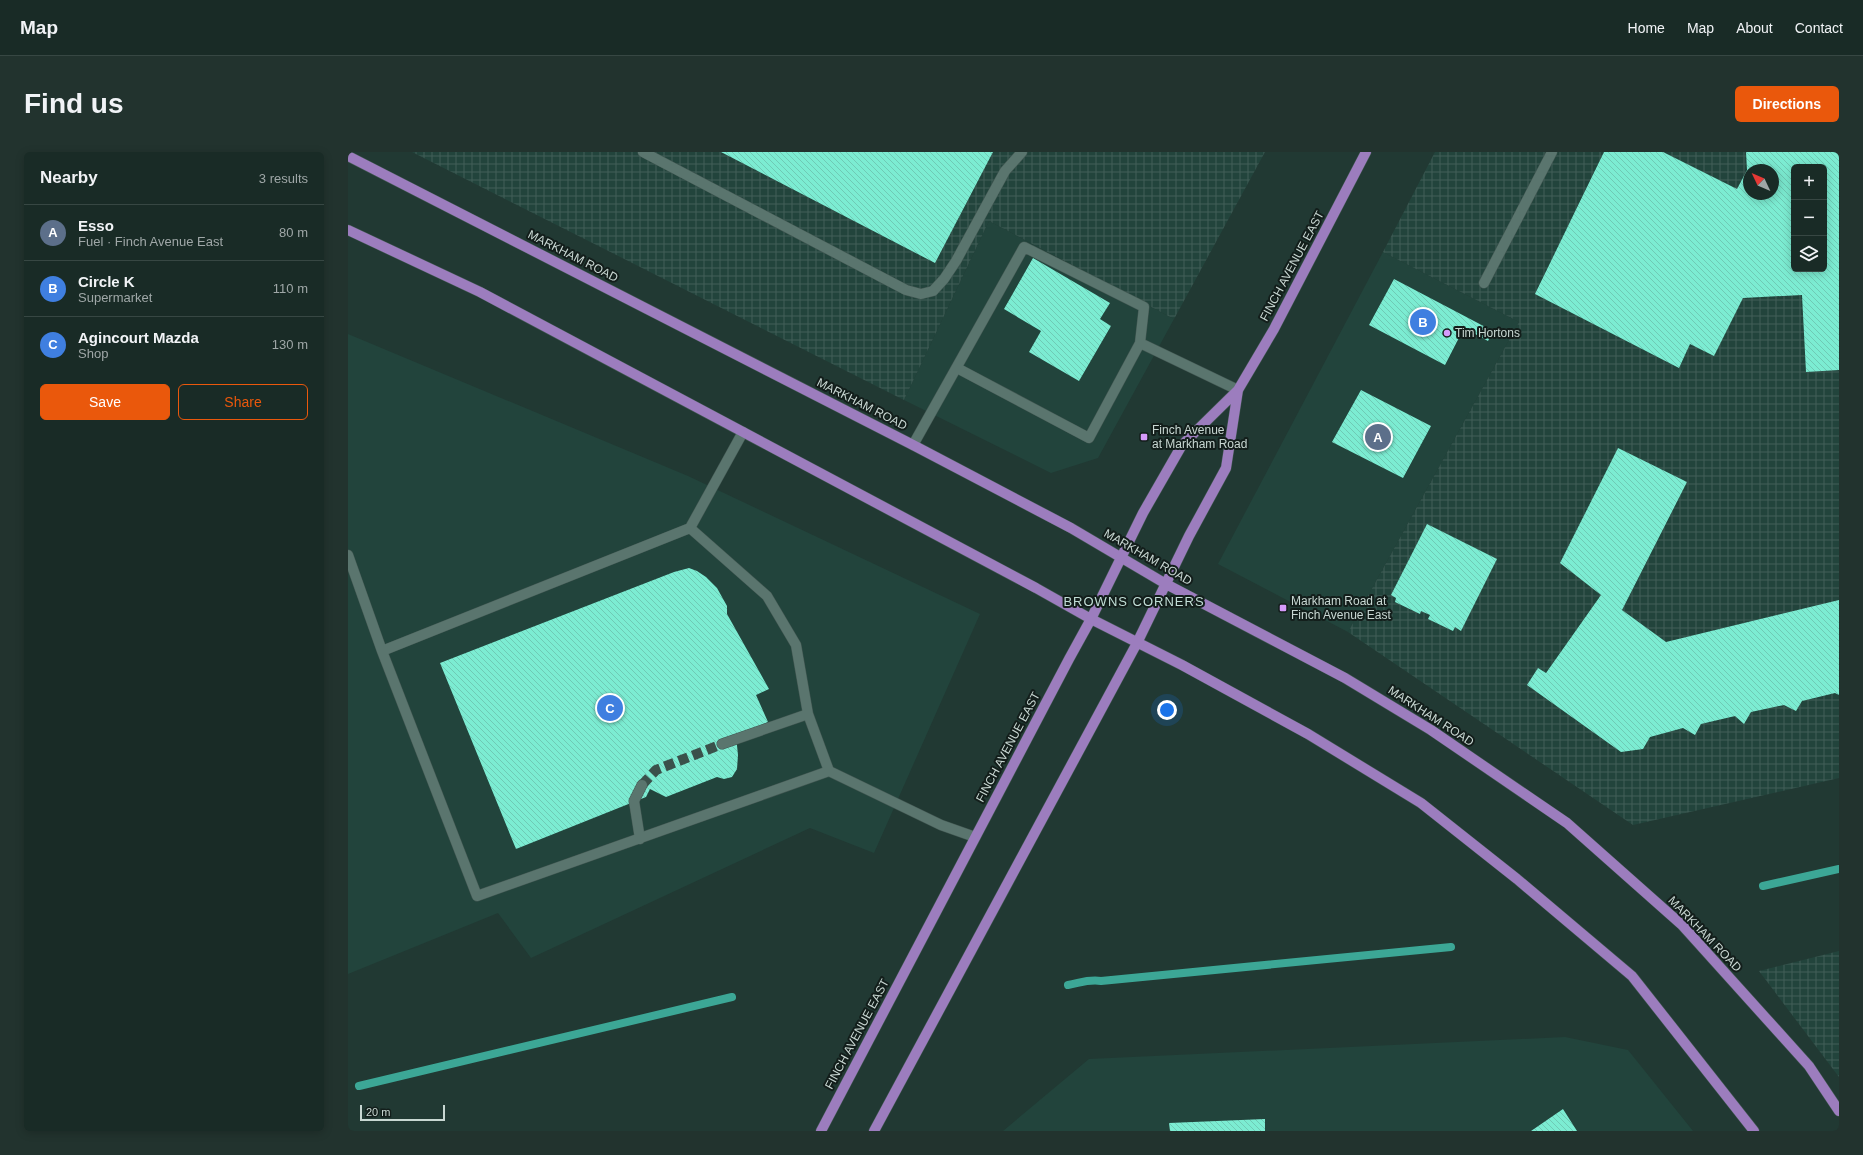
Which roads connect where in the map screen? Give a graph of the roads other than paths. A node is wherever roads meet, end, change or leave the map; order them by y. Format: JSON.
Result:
{"nodes":[{"id":1,"x":643,"y":152,"type":"edge"},
{"id":2,"x":1022,"y":152,"type":"edge"},
{"id":3,"x":1366,"y":152,"type":"edge"},
{"id":4,"x":1552,"y":152,"type":"edge"},
{"id":5,"x":348,"y":156,"type":"edge"},
{"id":6,"x":348,"y":230,"type":"edge"},
{"id":7,"x":1484,"y":283,"type":"dead end"},
{"id":8,"x":1140,"y":343,"type":"junction"},
{"id":9,"x":957,"y":368,"type":"junction"},
{"id":10,"x":1238,"y":390,"type":"junction"},
{"id":11,"x":743,"y":432,"type":"junction"},
{"id":12,"x":914,"y":445,"type":"junction"},
{"id":13,"x":690,"y":528,"type":"junction"},
{"id":14,"x":348,"y":556,"type":"edge"},
{"id":15,"x":1122,"y":557,"type":"junction"},
{"id":16,"x":1166,"y":584,"type":"junction"},
{"id":17,"x":1091,"y":619,"type":"junction"},
{"id":18,"x":1138,"y":643,"type":"junction"},
{"id":19,"x":382,"y":651,"type":"junction"},
{"id":20,"x":808,"y":714,"type":"junction"},
{"id":21,"x":722,"y":744,"type":"tunnel mouth"},
{"id":22,"x":829,"y":771,"type":"junction"},
{"id":23,"x":642,"y":785,"type":"tunnel mouth"},
{"id":24,"x":975,"y":837,"type":"junction"},
{"id":25,"x":640,"y":839,"type":"junction"},
{"id":26,"x":1839,"y":1112,"type":"edge"},
{"id":27,"x":820,"y":1131,"type":"edge"},
{"id":28,"x":874,"y":1131,"type":"edge"},
{"id":29,"x":1754,"y":1131,"type":"edge"}],
"edges":[{"from":1,"to":2,"type":"lane"},
{"from":3,"to":10,"type":"main road","name":"FINCH AVENUE EAST"},
{"from":4,"to":7,"type":"lane"},
{"from":5,"to":12,"type":"main road","name":"MARKHAM ROAD"},
{"from":6,"to":11,"type":"main road"},
{"from":8,"to":9,"type":"lane"},
{"from":8,"to":9,"type":"lane"},
{"from":8,"to":10,"type":"lane"},
{"from":9,"to":12,"type":"lane"},
{"from":10,"to":15,"type":"main road","name":"FINCH AVENUE EAST"},
{"from":10,"to":16,"type":"main road","name":"FINCH AVENUE EAST"},
{"from":11,"to":13,"type":"lane"},
{"from":11,"to":17,"type":"main road"},
{"from":12,"to":15,"type":"main road","name":"MARKHAM ROAD"},
{"from":13,"to":19,"type":"lane"},
{"from":13,"to":20,"type":"lane"},
{"from":14,"to":19,"type":"lane"},
{"from":15,"to":16,"type":"main road","name":"MARKHAM ROAD"},
{"from":15,"to":17,"type":"main road","name":"FINCH AVENUE EAST"},
{"from":16,"to":18,"type":"main road","name":"FINCH AVENUE EAST"},
{"from":16,"to":26,"type":"main road","name":"MARKHAM ROAD"},
{"from":17,"to":18,"type":"main road"},
{"from":17,"to":24,"type":"main road","name":"FINCH AVENUE EAST"},
{"from":18,"to":28,"type":"main road","name":"FINCH AVENUE EAST"},
{"from":18,"to":29,"type":"main road"},
{"from":19,"to":25,"type":"lane"},
{"from":20,"to":21,"type":"lane"},
{"from":20,"to":22,"type":"lane"},
{"from":22,"to":24,"type":"lane"},
{"from":22,"to":25,"type":"lane"},
{"from":23,"to":25,"type":"lane"},
{"from":24,"to":27,"type":"main road","name":"FINCH AVENUE EAST"}]}
